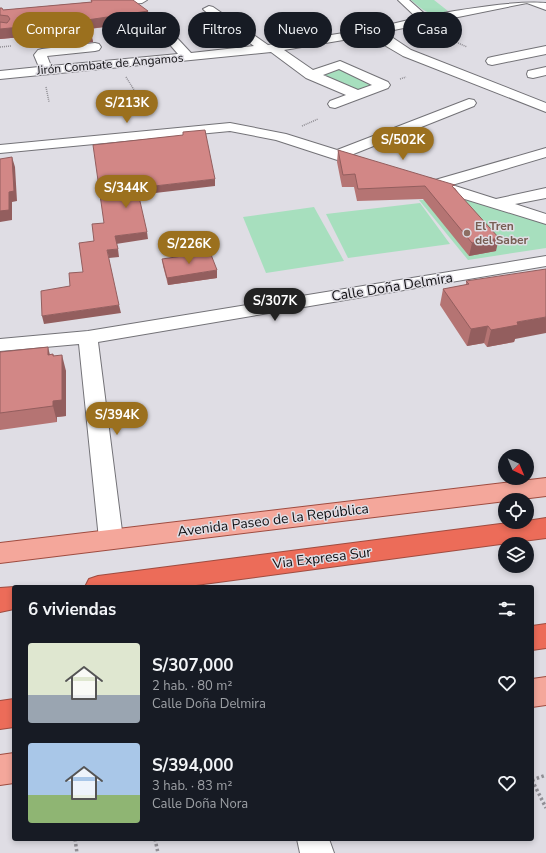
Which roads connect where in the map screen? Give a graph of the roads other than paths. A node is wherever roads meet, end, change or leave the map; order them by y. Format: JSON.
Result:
{"nodes":[{"id":1,"x":142,"y":0,"type":"edge"},
{"id":2,"x":403,"y":0,"type":"edge"},
{"id":3,"x":527,"y":0,"type":"edge"},
{"id":4,"x":95,"y":4,"type":"edge"},
{"id":5,"x":445,"y":4,"type":"dead end"},
{"id":6,"x":546,"y":7,"type":"edge"},
{"id":7,"x":209,"y":10,"type":"dead end"},
{"id":8,"x":412,"y":12,"type":"edge"},
{"id":9,"x":457,"y":12,"type":"joint"},
{"id":10,"x":340,"y":37,"type":"edge"},
{"id":11,"x":395,"y":46,"type":"edge"},
{"id":12,"x":180,"y":47,"type":"edge"},
{"id":13,"x":270,"y":49,"type":"junction"},
{"id":14,"x":96,"y":50,"type":"dead end"},
{"id":15,"x":546,"y":50,"type":"edge"},
{"id":16,"x":188,"y":56,"type":"junction"},
{"id":17,"x":492,"y":61,"type":"dead end"},
{"id":18,"x":44,"y":65,"type":"junction"},
{"id":19,"x":546,"y":71,"type":"edge"},
{"id":20,"x":533,"y":74,"type":"dead end"},
{"id":21,"x":0,"y":75,"type":"edge"},
{"id":22,"x":311,"y":75,"type":"junction"},
{"id":23,"x":358,"y":95,"type":"junction"},
{"id":24,"x":469,"y":103,"type":"dead end"},
{"id":25,"x":335,"y":104,"type":"dead end"},
{"id":26,"x":546,"y":108,"type":"edge"},
{"id":27,"x":0,"y":149,"type":"edge"},
{"id":28,"x":546,"y":152,"type":"edge"},
{"id":29,"x":337,"y":155,"type":"junction"},
{"id":30,"x":382,"y":169,"type":"edge"},
{"id":31,"x":412,"y":178,"type":"edge"},
{"id":32,"x":434,"y":185,"type":"junction"},
{"id":33,"x":546,"y":193,"type":"edge"},
{"id":34,"x":495,"y":203,"type":"junction"},
{"id":35,"x":546,"y":219,"type":"edge"},
{"id":36,"x":546,"y":261,"type":"edge"},
{"id":37,"x":88,"y":337,"type":"junction"},
{"id":38,"x":0,"y":345,"type":"edge"},
{"id":39,"x":546,"y":487,"type":"edge"},
{"id":40,"x":546,"y":528,"type":"edge"},
{"id":41,"x":111,"y":539,"type":"junction"},
{"id":42,"x":0,"y":553,"type":"edge"},
{"id":43,"x":113,"y":585,"type":"edge"},
{"id":44,"x":12,"y":598,"type":"edge"},
{"id":45,"x":0,"y":600,"type":"edge"},
{"id":46,"x":546,"y":636,"type":"edge"},
{"id":47,"x":534,"y":638,"type":"edge"},
{"id":48,"x":546,"y":691,"type":"edge"},
{"id":49,"x":534,"y":693,"type":"edge"},
{"id":50,"x":12,"y":713,"type":"edge"},
{"id":51,"x":0,"y":715,"type":"edge"},
{"id":52,"x":12,"y":768,"type":"edge"},
{"id":53,"x":0,"y":770,"type":"edge"},
{"id":54,"x":314,"y":841,"type":"edge"},
{"id":55,"x":317,"y":853,"type":"edge"}],
"edges":[{"from":1,"to":4,"type":"street"},
{"from":2,"to":8,"type":"street"},
{"from":3,"to":6,"type":"street"},
{"from":3,"to":9,"type":"street","name":"Jirón Combate de Angamos"},
{"from":5,"to":9,"type":"street"},
{"from":7,"to":13,"type":"street"},
{"from":10,"to":13,"type":"street","name":"Jirón Combate de Angamos"},
{"from":11,"to":26,"type":"street"},
{"from":12,"to":16,"type":"street"},
{"from":13,"to":16,"type":"street","name":"Jirón Combate de Angamos"},
{"from":13,"to":22,"type":"street"},
{"from":14,"to":18,"type":"street"},
{"from":15,"to":17,"type":"street"},
{"from":16,"to":18,"type":"street","name":"Jirón Combate de Angamos"},
{"from":18,"to":21,"type":"street","name":"Jirón Combate de Angamos"},
{"from":19,"to":20,"type":"street"},
{"from":22,"to":23,"type":"street"},
{"from":22,"to":23,"type":"street"},
{"from":23,"to":25,"type":"street"},
{"from":24,"to":29,"type":"street"},
{"from":27,"to":29,"type":"street"},
{"from":28,"to":32,"type":"street"},
{"from":29,"to":30,"type":"street"},
{"from":31,"to":32,"type":"street"},
{"from":32,"to":34,"type":"street"},
{"from":33,"to":34,"type":"street"},
{"from":34,"to":35,"type":"street"},
{"from":36,"to":37,"type":"street","name":"Calle Doña Delmira"},
{"from":37,"to":38,"type":"street","name":"Calle Doña Delmira"},
{"from":37,"to":41,"type":"street"},
{"from":39,"to":41,"type":"main road","name":"Avenida Paseo de la República"},
{"from":40,"to":43,"type":"highway","name":"Via Expresa Sur"},
{"from":41,"to":42,"type":"main road","name":"Avenida Paseo de la República"},
{"from":44,"to":45,"type":"highway"},
{"from":46,"to":47,"type":"highway"},
{"from":48,"to":49,"type":"main road"},
{"from":50,"to":51,"type":"highway"},
{"from":52,"to":53,"type":"main road"},
{"from":54,"to":55,"type":"street"}]}
